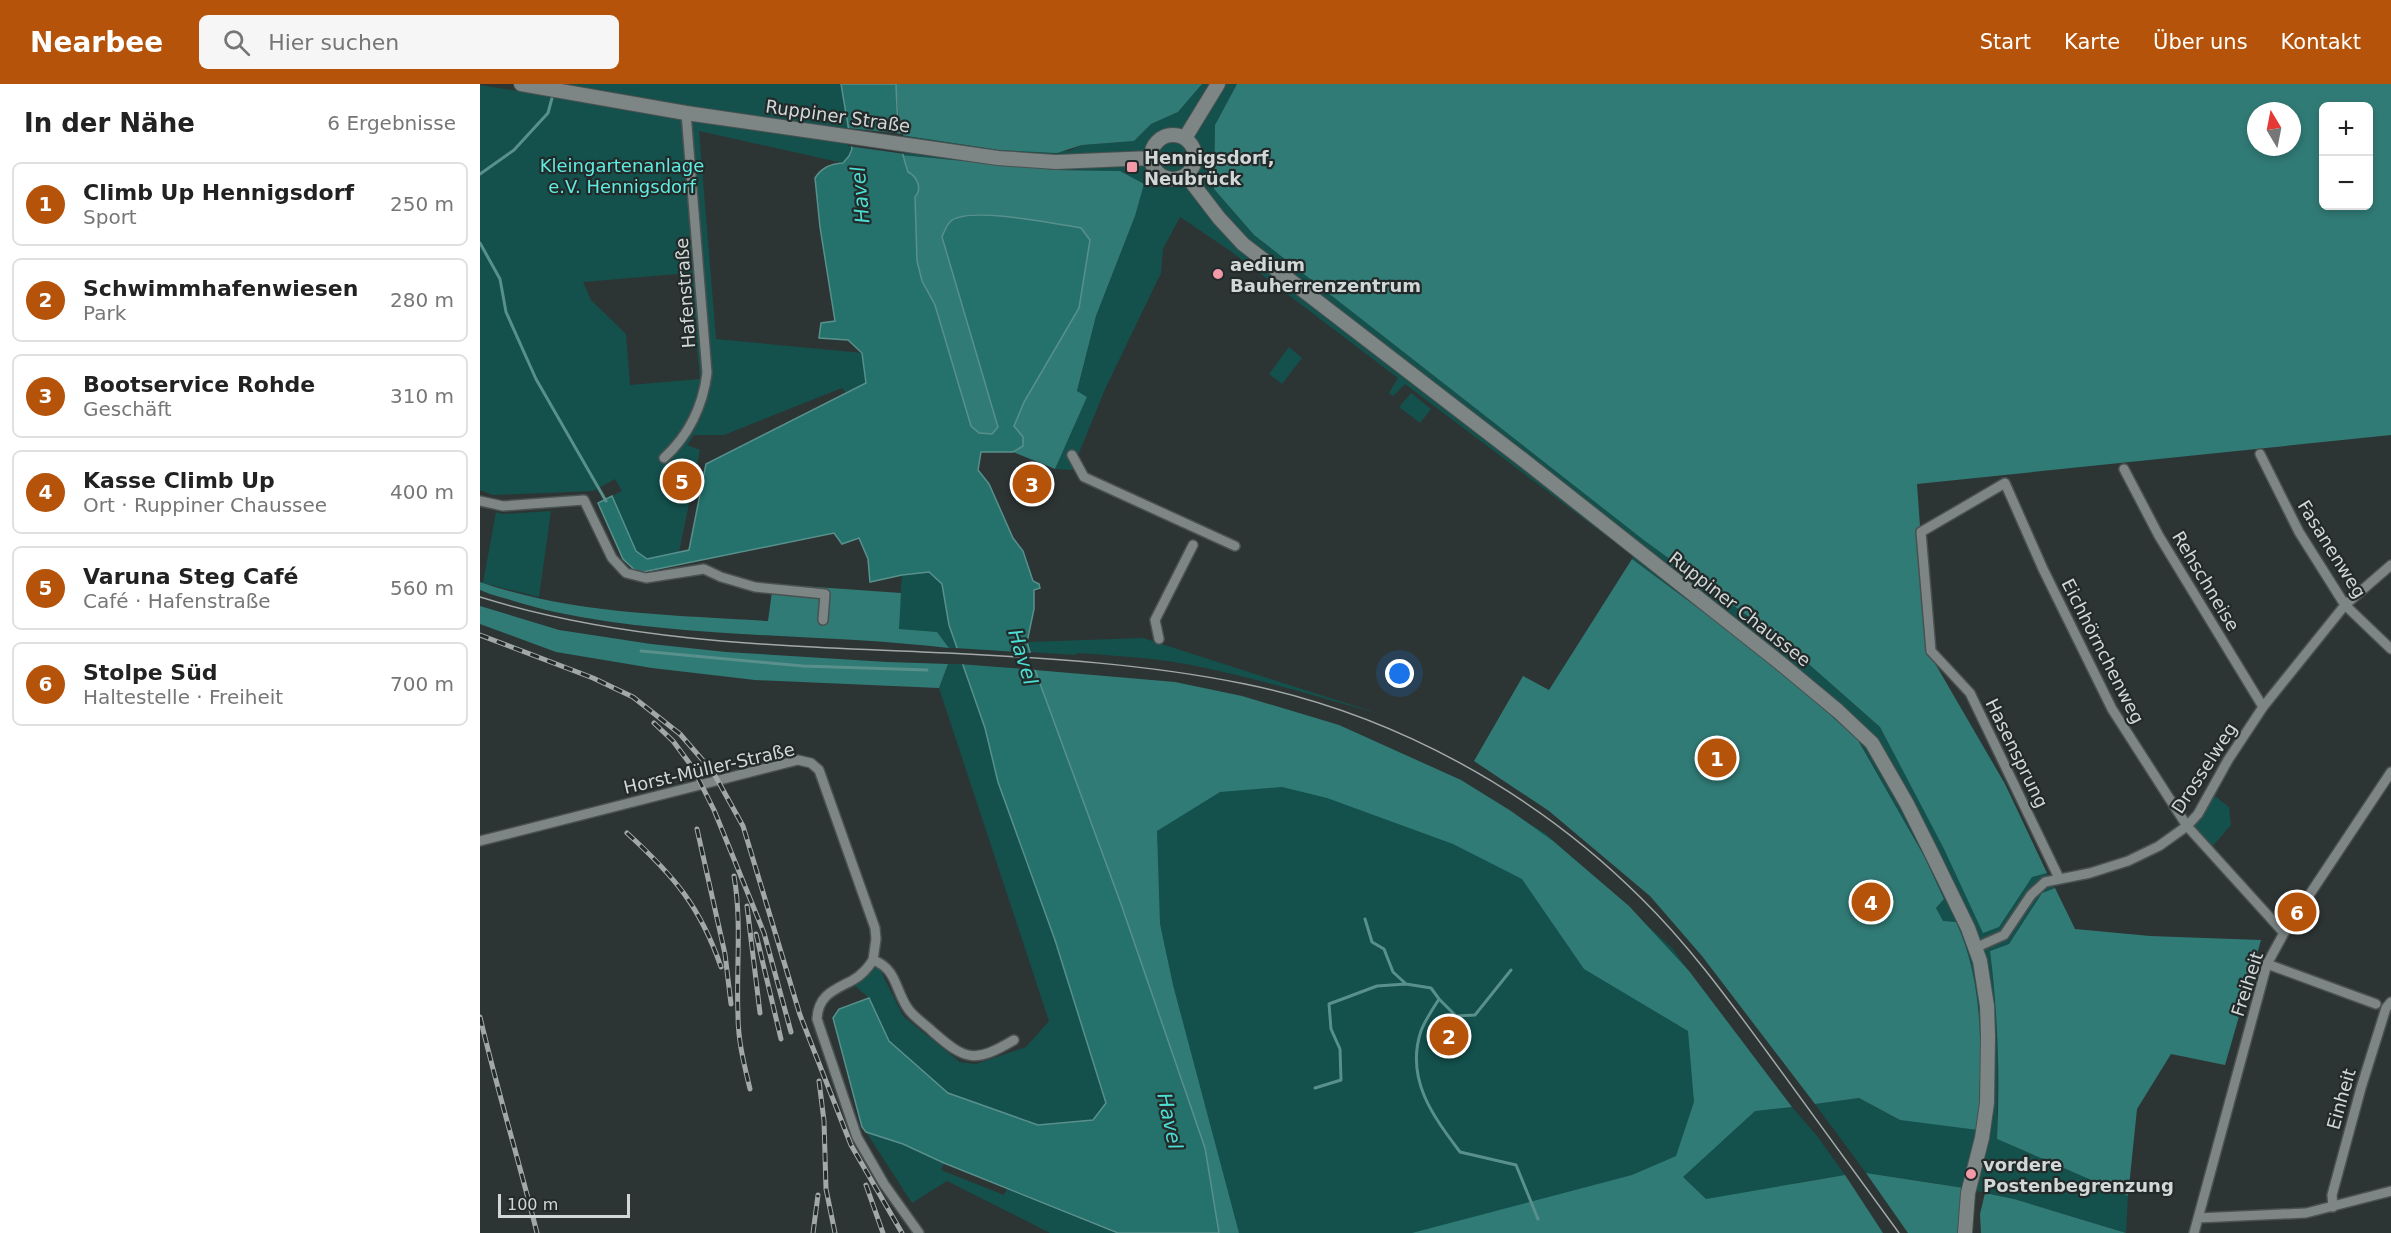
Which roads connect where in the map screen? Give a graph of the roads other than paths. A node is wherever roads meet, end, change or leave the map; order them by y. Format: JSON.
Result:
{"nodes":[{"id":1,"x":522,"y":84,"type":"edge"},
{"id":2,"x":1218,"y":84,"type":"edge"},
{"id":3,"x":686,"y":113,"type":"junction"},
{"id":4,"x":1185,"y":138,"type":"junction"},
{"id":5,"x":1151,"y":158,"type":"junction"},
{"id":6,"x":1186,"y":175,"type":"junction"},
{"id":7,"x":2260,"y":454,"type":"dead end"},
{"id":8,"x":1072,"y":455,"type":"dead end"},
{"id":9,"x":664,"y":458,"type":"dead end"},
{"id":10,"x":2124,"y":469,"type":"dead end"},
{"id":11,"x":2005,"y":483,"type":"joint"},
{"id":12,"x":480,"y":501,"type":"edge"},
{"id":13,"x":1193,"y":545,"type":"dead end"},
{"id":14,"x":1235,"y":546,"type":"dead end"},
{"id":15,"x":2391,"y":565,"type":"edge"},
{"id":16,"x":2345,"y":605,"type":"junction"},
{"id":17,"x":823,"y":620,"type":"dead end"},
{"id":18,"x":1159,"y":639,"type":"dead end"},
{"id":19,"x":2391,"y":649,"type":"edge"},
{"id":20,"x":2263,"y":707,"type":"junction"},
{"id":21,"x":2391,"y":772,"type":"edge"},
{"id":22,"x":2187,"y":826,"type":"junction"},
{"id":23,"x":480,"y":841,"type":"edge"},
{"id":24,"x":2059,"y":878,"type":"junction"},
{"id":25,"x":2283,"y":933,"type":"junction"},
{"id":26,"x":1977,"y":947,"type":"junction"},
{"id":27,"x":873,"y":960,"type":"junction"},
{"id":28,"x":2267,"y":964,"type":"junction"},
{"id":29,"x":2391,"y":1002,"type":"edge"},
{"id":30,"x":2376,"y":1004,"type":"dead end"},
{"id":31,"x":1014,"y":1040,"type":"dead end"},
{"id":32,"x":2391,"y":1191,"type":"edge"},
{"id":33,"x":2333,"y":1208,"type":"junction"},
{"id":34,"x":2198,"y":1218,"type":"junction"},
{"id":35,"x":919,"y":1233,"type":"edge"},
{"id":36,"x":1965,"y":1233,"type":"edge"},
{"id":37,"x":2194,"y":1233,"type":"edge"}],
"edges":[{"from":1,"to":3,"type":"main road","name":"Ruppiner Straße"},
{"from":2,"to":4,"type":"main road"},
{"from":3,"to":5,"type":"main road","name":"Ruppiner Straße"},
{"from":3,"to":9,"type":"street","name":"Hafenstraße"},
{"from":4,"to":5,"type":"main road"},
{"from":4,"to":6,"type":"main road"},
{"from":5,"to":6,"type":"main road"},
{"from":6,"to":26,"type":"main road","name":"Ruppiner Chaussee"},
{"from":7,"to":16,"type":"street","name":"Fasanenweg"},
{"from":8,"to":14,"type":"street"},
{"from":10,"to":20,"type":"street","name":"Rehschneise"},
{"from":11,"to":22,"type":"street","name":"Eichhörnchenweg"},
{"from":11,"to":24,"type":"street","name":"Hasensprung"},
{"from":12,"to":17,"type":"street"},
{"from":13,"to":18,"type":"street"},
{"from":15,"to":16,"type":"street","name":"Drosselweg"},
{"from":16,"to":19,"type":"street","name":"Fasanenweg"},
{"from":16,"to":20,"type":"street","name":"Drosselweg"},
{"from":20,"to":22,"type":"street","name":"Drosselweg"},
{"from":21,"to":25,"type":"street","name":"Freiheit"},
{"from":22,"to":24,"type":"street","name":"Drosselweg"},
{"from":22,"to":25,"type":"street","name":"Eichhörnchenweg"},
{"from":23,"to":27,"type":"street","name":"Horst-Müller-Straße"},
{"from":24,"to":26,"type":"street","name":"Drosselweg"},
{"from":25,"to":28,"type":"street","name":"Freiheit"},
{"from":26,"to":36,"type":"main road","name":"Ruppiner Chaussee"},
{"from":27,"to":31,"type":"street"},
{"from":27,"to":35,"type":"street"},
{"from":28,"to":30,"type":"street"},
{"from":28,"to":34,"type":"street","name":"Freiheit"},
{"from":29,"to":33,"type":"street","name":"Einheit"},
{"from":32,"to":33,"type":"street"},
{"from":33,"to":34,"type":"street"},
{"from":34,"to":37,"type":"street","name":"Freiheit"}]}
